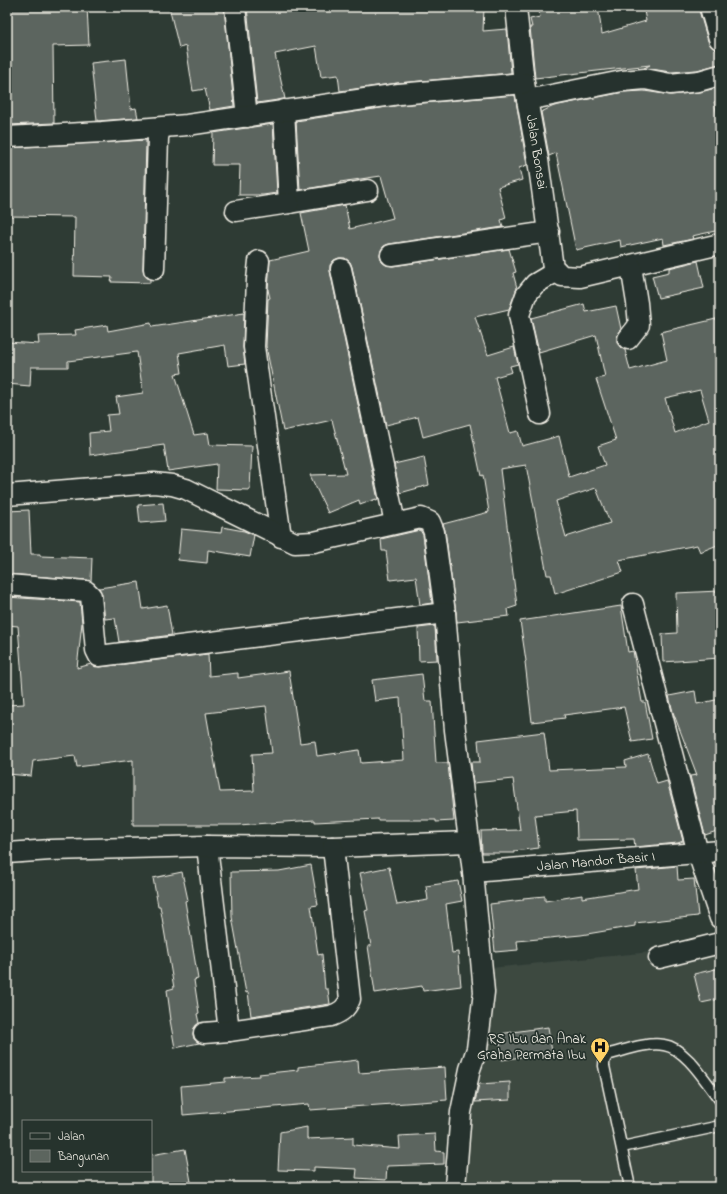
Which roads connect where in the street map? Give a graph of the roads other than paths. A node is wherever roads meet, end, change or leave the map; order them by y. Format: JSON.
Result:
{"nodes":[{"id":1,"x":235,"y":7,"type":"edge"},
{"id":2,"x":516,"y":7,"type":"edge"},
{"id":3,"x":711,"y":7,"type":"edge"},
{"id":4,"x":720,"y":38,"type":"edge"},
{"id":5,"x":720,"y":75,"type":"edge"},
{"id":6,"x":526,"y":92,"type":"junction"},
{"id":7,"x":284,"y":110,"type":"junction"},
{"id":8,"x":246,"y":117,"type":"junction"},
{"id":9,"x":160,"y":128,"type":"junction"},
{"id":10,"x":7,"y":136,"type":"edge"},
{"id":11,"x":368,"y":190,"type":"dead end"},
{"id":12,"x":289,"y":203,"type":"junction"},
{"id":13,"x":236,"y":211,"type":"dead end"},
{"id":14,"x":549,"y":232,"type":"junction"},
{"id":15,"x":720,"y":244,"type":"edge"},
{"id":16,"x":391,"y":255,"type":"dead end"},
{"id":17,"x":259,"y":262,"type":"dead end"},
{"id":18,"x":631,"y":266,"type":"junction"},
{"id":19,"x":154,"y":269,"type":"dead end"},
{"id":20,"x":341,"y":269,"type":"dead end"},
{"id":21,"x":556,"y":271,"type":"junction"},
{"id":22,"x":628,"y":339,"type":"dead end"},
{"id":23,"x":540,"y":414,"type":"dead end"},
{"id":24,"x":7,"y":495,"type":"edge"},
{"id":25,"x":395,"y":523,"type":"junction"},
{"id":26,"x":281,"y":537,"type":"junction"},
{"id":27,"x":7,"y":585,"type":"edge"},
{"id":28,"x":633,"y":604,"type":"dead end"},
{"id":29,"x":445,"y":613,"type":"junction"},
{"id":30,"x":469,"y":842,"type":"junction"},
{"id":31,"x":207,"y":846,"type":"junction"},
{"id":32,"x":333,"y":846,"type":"junction"},
{"id":33,"x":720,"y":851,"type":"edge"},
{"id":34,"x":7,"y":853,"type":"edge"},
{"id":35,"x":698,"y":853,"type":"junction"},
{"id":36,"x":473,"y":872,"type":"junction"},
{"id":37,"x":720,"y":918,"type":"edge"},
{"id":38,"x":720,"y":943,"type":"edge"},
{"id":39,"x":659,"y":958,"type":"dead end"},
{"id":40,"x":230,"y":1031,"type":"junction"},
{"id":41,"x":204,"y":1033,"type":"dead end"},
{"id":42,"x":720,"y":1100,"type":"edge"},
{"id":43,"x":720,"y":1126,"type":"edge"},
{"id":44,"x":622,"y":1147,"type":"junction"},
{"id":45,"x":455,"y":1187,"type":"edge"},
{"id":46,"x":630,"y":1187,"type":"edge"}],
"edges":[{"from":1,"to":8,"type":"street"},
{"from":2,"to":6,"type":"street","name":"Jalan Bonsai"},
{"from":3,"to":4,"type":"street"},
{"from":5,"to":6,"type":"street"},
{"from":6,"to":7,"type":"street"},
{"from":6,"to":14,"type":"street","name":"Jalan Bonsai"},
{"from":7,"to":8,"type":"street"},
{"from":7,"to":12,"type":"street"},
{"from":8,"to":9,"type":"street"},
{"from":9,"to":10,"type":"street"},
{"from":9,"to":19,"type":"street"},
{"from":11,"to":12,"type":"street"},
{"from":12,"to":13,"type":"street"},
{"from":14,"to":16,"type":"street"},
{"from":14,"to":21,"type":"street","name":"Jalan Bonsai"},
{"from":15,"to":18,"type":"street"},
{"from":17,"to":26,"type":"street"},
{"from":18,"to":21,"type":"street"},
{"from":18,"to":22,"type":"street"},
{"from":20,"to":25,"type":"street"},
{"from":21,"to":23,"type":"street"},
{"from":24,"to":26,"type":"street"},
{"from":25,"to":26,"type":"street"},
{"from":25,"to":29,"type":"street"},
{"from":27,"to":29,"type":"street"},
{"from":28,"to":35,"type":"street"},
{"from":29,"to":30,"type":"street"},
{"from":30,"to":32,"type":"street"},
{"from":30,"to":36,"type":"street"},
{"from":31,"to":32,"type":"street"},
{"from":31,"to":34,"type":"street"},
{"from":31,"to":40,"type":"street"},
{"from":32,"to":40,"type":"street"},
{"from":33,"to":35,"type":"street","name":"Jalan Mandor Basir I"},
{"from":35,"to":36,"type":"street","name":"Jalan Mandor Basir I"},
{"from":35,"to":37,"type":"street"},
{"from":36,"to":45,"type":"street"},
{"from":38,"to":39,"type":"street"},
{"from":40,"to":41,"type":"street"},
{"from":42,"to":44,"type":"lane"},
{"from":43,"to":44,"type":"lane"},
{"from":44,"to":46,"type":"lane"}]}
